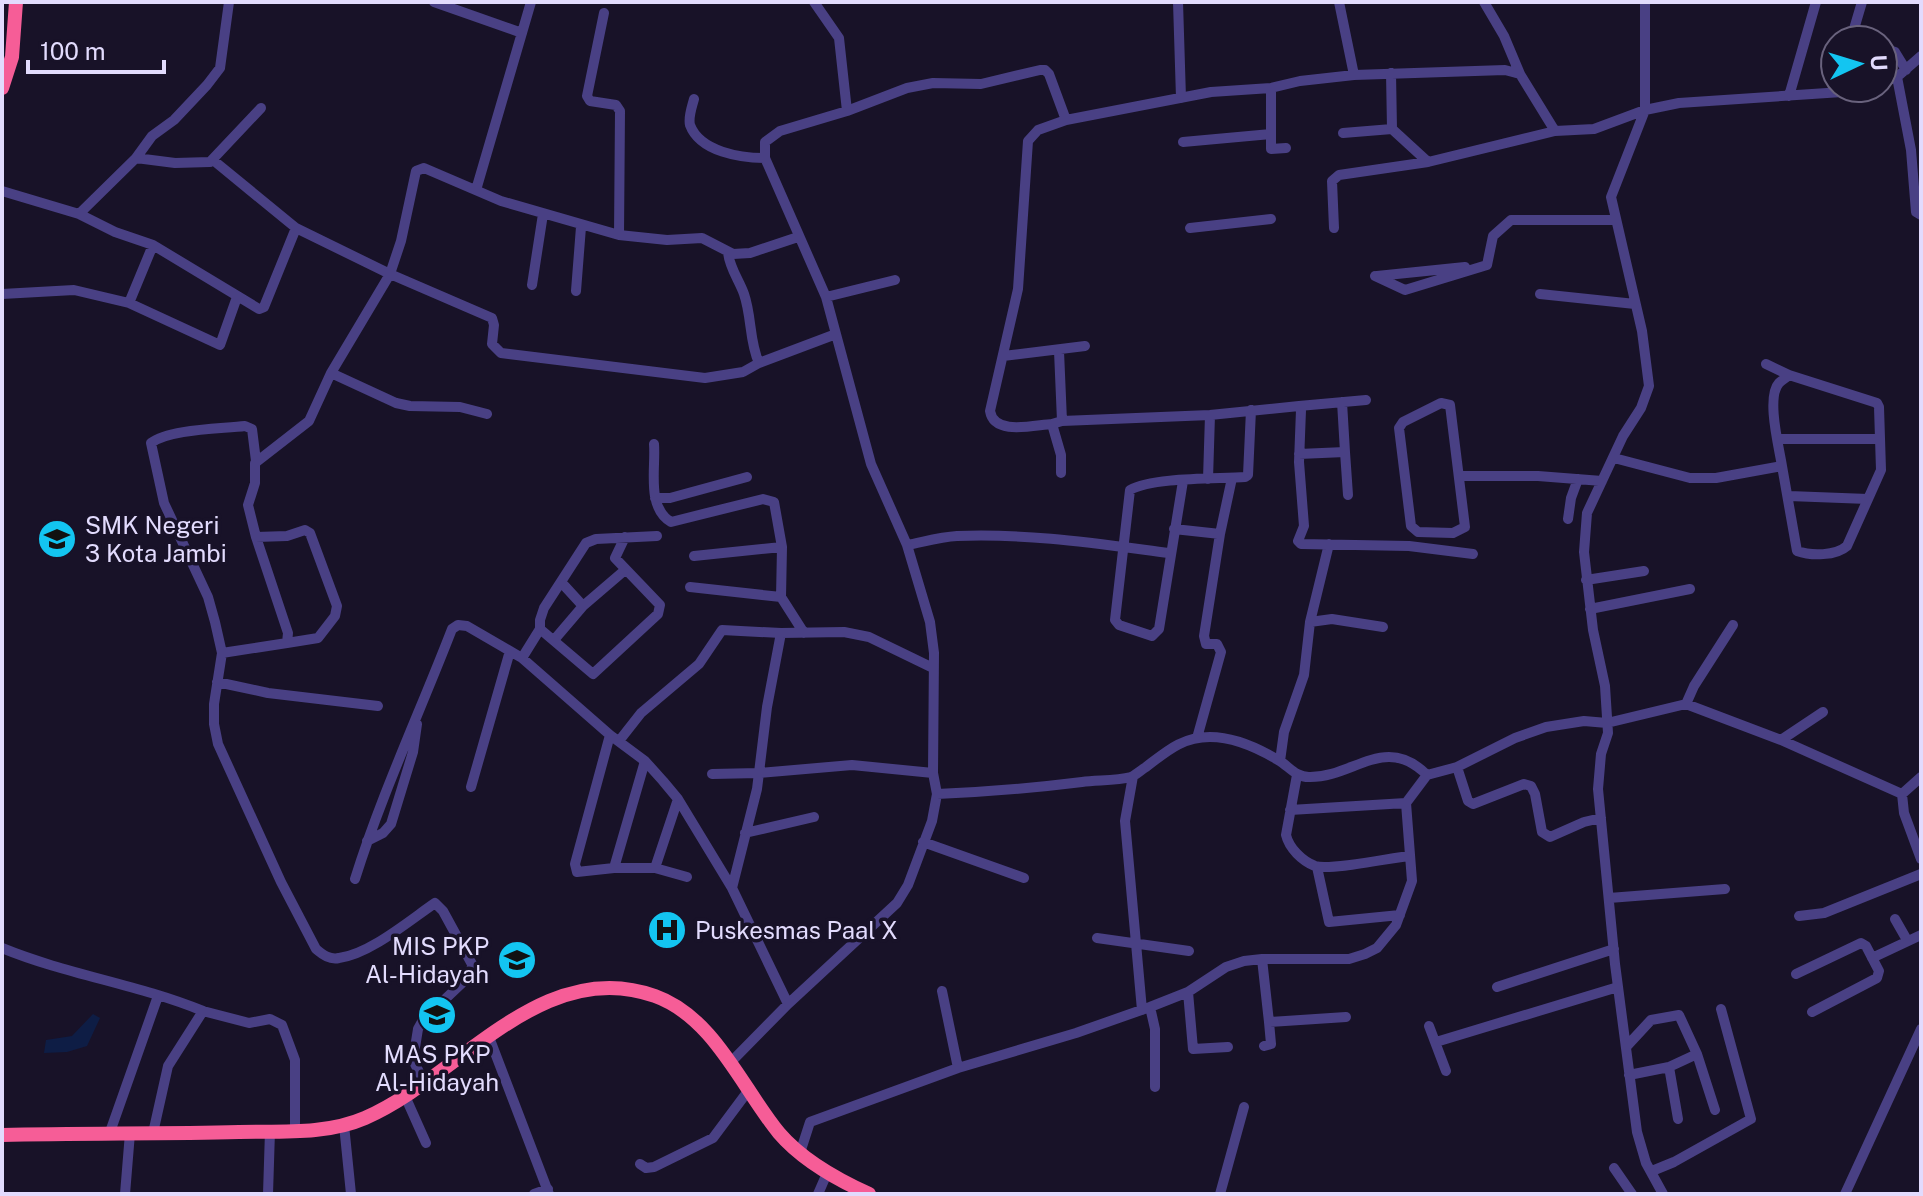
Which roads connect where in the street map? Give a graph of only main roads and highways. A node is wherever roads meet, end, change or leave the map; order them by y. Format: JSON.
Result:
{"nodes":[{"id":1,"x":16,"y":2,"type":"edge"},
{"id":2,"x":2,"y":88,"type":"edge"},
{"id":3,"x":2,"y":1135,"type":"edge"},
{"id":4,"x":869,"y":1194,"type":"edge"}],
"edges":[{"from":1,"to":2,"type":"highway"},
{"from":3,"to":4,"type":"highway"}]}
